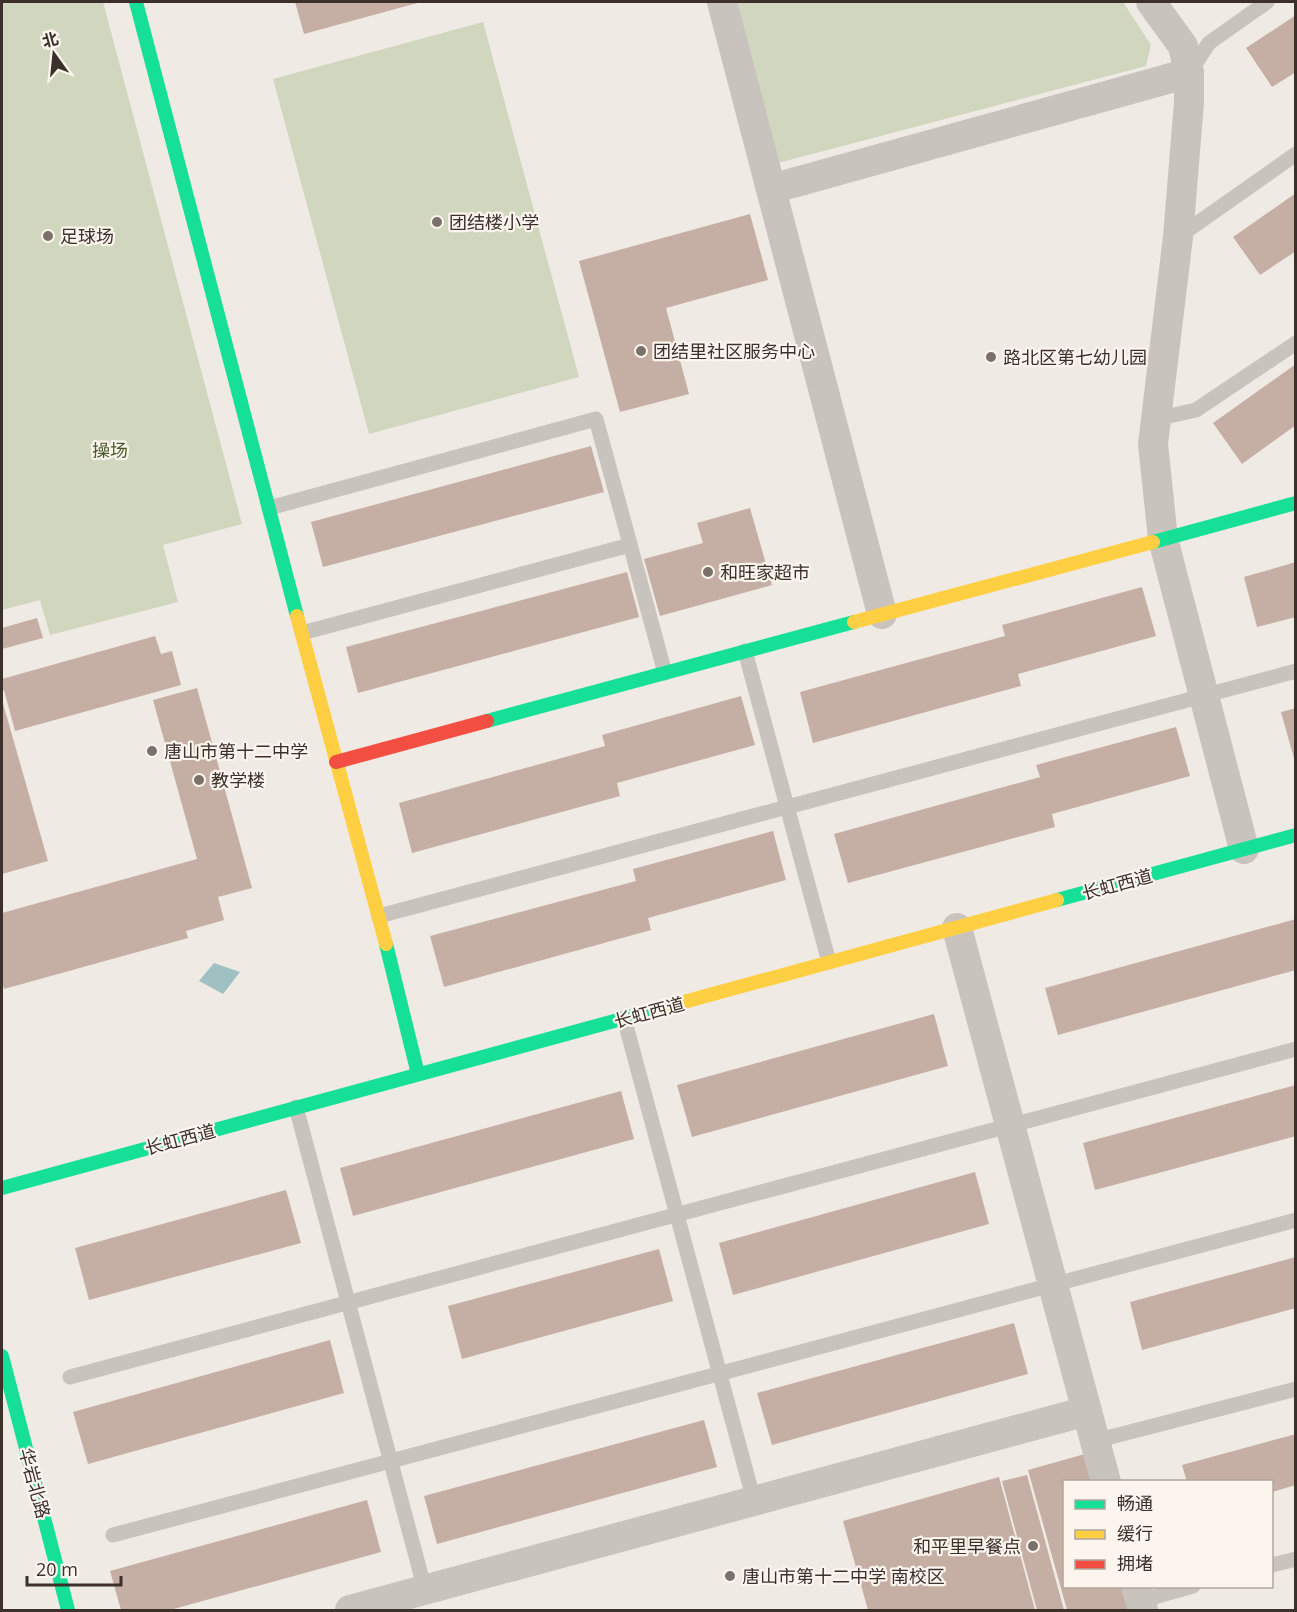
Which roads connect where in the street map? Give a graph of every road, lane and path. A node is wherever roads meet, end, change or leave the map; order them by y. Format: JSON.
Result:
{"nodes":[{"id":1,"x":136,"y":2,"type":"edge"},
{"id":2,"x":722,"y":2,"type":"edge"},
{"id":3,"x":1151,"y":2,"type":"edge"},
{"id":4,"x":1267,"y":2,"type":"edge"},
{"id":5,"x":1189,"y":73,"type":"junction"},
{"id":6,"x":1296,"y":154,"type":"edge"},
{"id":7,"x":771,"y":189,"type":"junction"},
{"id":8,"x":1178,"y":237,"type":"junction"},
{"id":9,"x":1296,"y":343,"type":"edge"},
{"id":10,"x":1156,"y":419,"type":"junction"},
{"id":11,"x":1296,"y":503,"type":"edge"},
{"id":12,"x":269,"y":508,"type":"junction"},
{"id":13,"x":1163,"y":539,"type":"junction"},
{"id":14,"x":630,"y":545,"type":"junction"},
{"id":15,"x":882,"y":614,"type":"junction"},
{"id":16,"x":302,"y":633,"type":"junction"},
{"id":17,"x":745,"y":651,"type":"junction"},
{"id":18,"x":1296,"y":672,"type":"edge"},
{"id":19,"x":665,"y":673,"type":"junction"},
{"id":20,"x":1204,"y":696,"type":"junction"},
{"id":21,"x":336,"y":762,"type":"junction"},
{"id":22,"x":787,"y":808,"type":"junction"},
{"id":23,"x":1296,"y":835,"type":"edge"},
{"id":24,"x":1244,"y":849,"type":"junction"},
{"id":25,"x":379,"y":916,"type":"junction"},
{"id":26,"x":957,"y":928,"type":"junction"},
{"id":27,"x":829,"y":962,"type":"junction"},
{"id":28,"x":624,"y":1018,"type":"junction"},
{"id":29,"x":1296,"y":1049,"type":"edge"},
{"id":30,"x":418,"y":1074,"type":"junction"},
{"id":31,"x":296,"y":1107,"type":"junction"},
{"id":32,"x":1010,"y":1125,"type":"junction"},
{"id":33,"x":2,"y":1188,"type":"edge"},
{"id":34,"x":677,"y":1214,"type":"junction"},
{"id":35,"x":1296,"y":1220,"type":"edge"},
{"id":36,"x":1053,"y":1285,"type":"junction"},
{"id":37,"x":348,"y":1303,"type":"junction"},
{"id":38,"x":2,"y":1356,"type":"edge"},
{"id":39,"x":720,"y":1373,"type":"junction"},
{"id":40,"x":70,"y":1377,"type":"dead end"},
{"id":41,"x":1296,"y":1389,"type":"edge"},
{"id":42,"x":1087,"y":1411,"type":"junction"},
{"id":43,"x":1095,"y":1441,"type":"junction"},
{"id":44,"x":390,"y":1461,"type":"junction"},
{"id":45,"x":1105,"y":1480,"type":"edge"},
{"id":46,"x":754,"y":1501,"type":"junction"},
{"id":47,"x":113,"y":1535,"type":"dead end"},
{"id":48,"x":1296,"y":1559,"type":"edge"},
{"id":49,"x":1273,"y":1565,"type":"edge"},
{"id":50,"x":1188,"y":1588,"type":"edge"},
{"id":51,"x":425,"y":1590,"type":"junction"},
{"id":52,"x":1139,"y":1599,"type":"edge"},
{"id":53,"x":68,"y":1611,"type":"edge"},
{"id":54,"x":350,"y":1611,"type":"edge"}],
"edges":[{"from":1,"to":12,"type":"street"},
{"from":2,"to":7,"type":"street"},
{"from":3,"to":5,"type":"street"},
{"from":4,"to":5,"type":"lane"},
{"from":5,"to":7,"type":"street"},
{"from":5,"to":8,"type":"street"},
{"from":6,"to":8,"type":"lane"},
{"from":7,"to":15,"type":"street"},
{"from":8,"to":10,"type":"street"},
{"from":9,"to":10,"type":"lane"},
{"from":10,"to":13,"type":"street"},
{"from":11,"to":13,"type":"street"},
{"from":12,"to":14,"type":"lane"},
{"from":12,"to":16,"type":"street"},
{"from":13,"to":15,"type":"street"},
{"from":13,"to":20,"type":"street"},
{"from":14,"to":16,"type":"lane"},
{"from":14,"to":19,"type":"lane"},
{"from":15,"to":17,"type":"street"},
{"from":16,"to":21,"type":"street"},
{"from":17,"to":19,"type":"street"},
{"from":17,"to":22,"type":"lane"},
{"from":18,"to":20,"type":"lane"},
{"from":19,"to":21,"type":"street"},
{"from":20,"to":22,"type":"lane"},
{"from":20,"to":24,"type":"street"},
{"from":21,"to":25,"type":"street"},
{"from":22,"to":25,"type":"lane"},
{"from":22,"to":27,"type":"lane"},
{"from":23,"to":24,"type":"street","name":"长虹西道"},
{"from":24,"to":26,"type":"street","name":"长虹西道"},
{"from":25,"to":30,"type":"street"},
{"from":26,"to":27,"type":"street","name":"长虹西道"},
{"from":26,"to":32,"type":"street"},
{"from":27,"to":28,"type":"street","name":"长虹西道"},
{"from":28,"to":30,"type":"street","name":"长虹西道"},
{"from":28,"to":34,"type":"lane"},
{"from":29,"to":32,"type":"lane"},
{"from":30,"to":31,"type":"street","name":"长虹西道"},
{"from":31,"to":33,"type":"street","name":"长虹西道"},
{"from":31,"to":37,"type":"lane"},
{"from":32,"to":34,"type":"lane"},
{"from":32,"to":36,"type":"street"},
{"from":34,"to":37,"type":"lane"},
{"from":34,"to":39,"type":"lane"},
{"from":35,"to":36,"type":"lane"},
{"from":36,"to":39,"type":"lane"},
{"from":36,"to":42,"type":"street"},
{"from":37,"to":40,"type":"lane"},
{"from":37,"to":44,"type":"lane"},
{"from":38,"to":53,"type":"street","name":"华岩北路"},
{"from":39,"to":44,"type":"lane"},
{"from":39,"to":46,"type":"lane"},
{"from":41,"to":43,"type":"lane"},
{"from":42,"to":43,"type":"street"},
{"from":42,"to":46,"type":"street"},
{"from":43,"to":45,"type":"street"},
{"from":44,"to":47,"type":"lane"},
{"from":44,"to":51,"type":"lane"},
{"from":46,"to":51,"type":"street"},
{"from":48,"to":49,"type":"lane"},
{"from":50,"to":52,"type":"lane"},
{"from":51,"to":54,"type":"street"}]}
